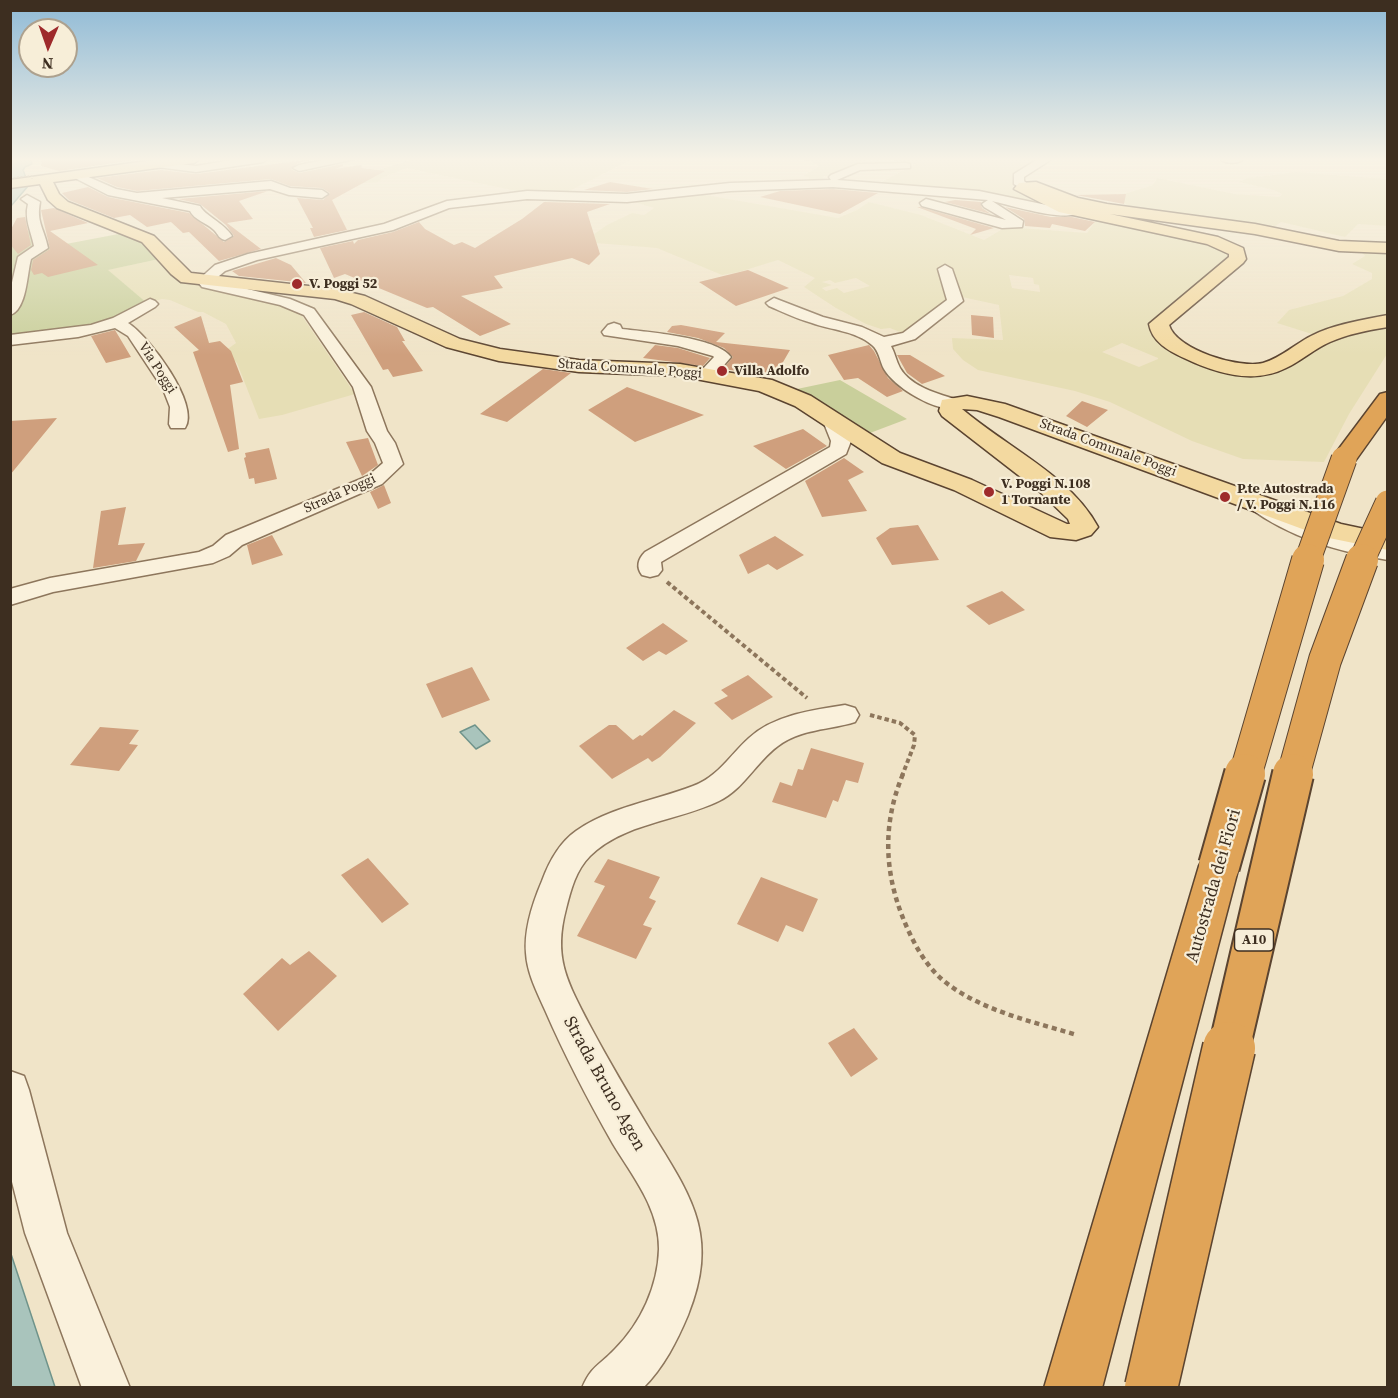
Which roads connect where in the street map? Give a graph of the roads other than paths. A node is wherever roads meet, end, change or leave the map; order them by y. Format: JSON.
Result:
{"nodes":[{"id":1,"x":31,"y":224,"type":"edge"},
{"id":2,"x":112,"y":224,"type":"edge"},
{"id":3,"x":214,"y":224,"type":"edge"},
{"id":4,"x":395,"y":224,"type":"edge"},
{"id":5,"x":1133,"y":224,"type":"edge"},
{"id":6,"x":1220,"y":224,"type":"edge"},
{"id":7,"x":225,"y":236,"type":"dead end"},
{"id":8,"x":1388,"y":248,"type":"edge"},
{"id":9,"x":16,"y":268,"type":"edge"},
{"id":10,"x":945,"y":269,"type":"dead end"},
{"id":11,"x":204,"y":280,"type":"junction"},
{"id":12,"x":774,"y":303,"type":"dead end"},
{"id":13,"x":150,"y":304,"type":"dead end"},
{"id":14,"x":10,"y":310,"type":"edge"},
{"id":15,"x":1388,"y":321,"type":"edge"},
{"id":16,"x":116,"y":322,"type":"junction"},
{"id":17,"x":614,"y":328,"type":"dead end"},
{"id":18,"x":10,"y":340,"type":"edge"},
{"id":19,"x":881,"y":344,"type":"junction"},
{"id":20,"x":707,"y":374,"type":"junction"},
{"id":21,"x":1388,"y":399,"type":"edge"},
{"id":22,"x":952,"y":404,"type":"junction"},
{"id":23,"x":832,"y":421,"type":"junction"},
{"id":24,"x":178,"y":424,"type":"dead end"},
{"id":25,"x":1255,"y":503,"type":"junction"},
{"id":26,"x":1388,"y":503,"type":"edge"},
{"id":27,"x":1388,"y":542,"type":"edge"},
{"id":28,"x":1388,"y":554,"type":"edge"},
{"id":29,"x":650,"y":570,"type":"road end"},
{"id":30,"x":10,"y":597,"type":"edge"},
{"id":31,"x":838,"y":716,"type":"road end"},
{"id":32,"x":10,"y":1090,"type":"edge"},
{"id":33,"x":106,"y":1388,"type":"edge"},
{"id":34,"x":606,"y":1388,"type":"edge"},
{"id":35,"x":1073,"y":1388,"type":"edge"},
{"id":36,"x":1151,"y":1388,"type":"edge"}],
"edges":[{"from":1,"to":9,"type":"street"},
{"from":2,"to":11,"type":"main road","name":"Strada Comunale Poggi"},
{"from":3,"to":7,"type":"street"},
{"from":4,"to":11,"type":"street"},
{"from":5,"to":15,"type":"main road"},
{"from":6,"to":8,"type":"main road"},
{"from":9,"to":14,"type":"street"},
{"from":10,"to":19,"type":"street"},
{"from":11,"to":20,"type":"main road","name":"Strada Comunale Poggi"},
{"from":11,"to":30,"type":"street","name":"Strada Poggi"},
{"from":12,"to":19,"type":"street"},
{"from":13,"to":16,"type":"street"},
{"from":16,"to":18,"type":"street"},
{"from":16,"to":24,"type":"street","name":"Via Poggi"},
{"from":17,"to":20,"type":"street"},
{"from":19,"to":22,"type":"street"},
{"from":20,"to":23,"type":"main road","name":"Strada Comunale Poggi"},
{"from":21,"to":35,"type":"highway","name":"Autostrada dei Fiori","bridge":true},
{"from":22,"to":23,"type":"main road","name":"Strada Comunale Poggi"},
{"from":22,"to":25,"type":"main road","name":"Strada Comunale Poggi"},
{"from":23,"to":29,"type":"street"},
{"from":25,"to":27,"type":"main road","name":"Strada Comunale Poggi"},
{"from":25,"to":28,"type":"street"},
{"from":26,"to":36,"type":"highway","number":"A10","bridge":true},
{"from":31,"to":34,"type":"street","name":"Strada Bruno Agen"},
{"from":32,"to":33,"type":"street"}]}
